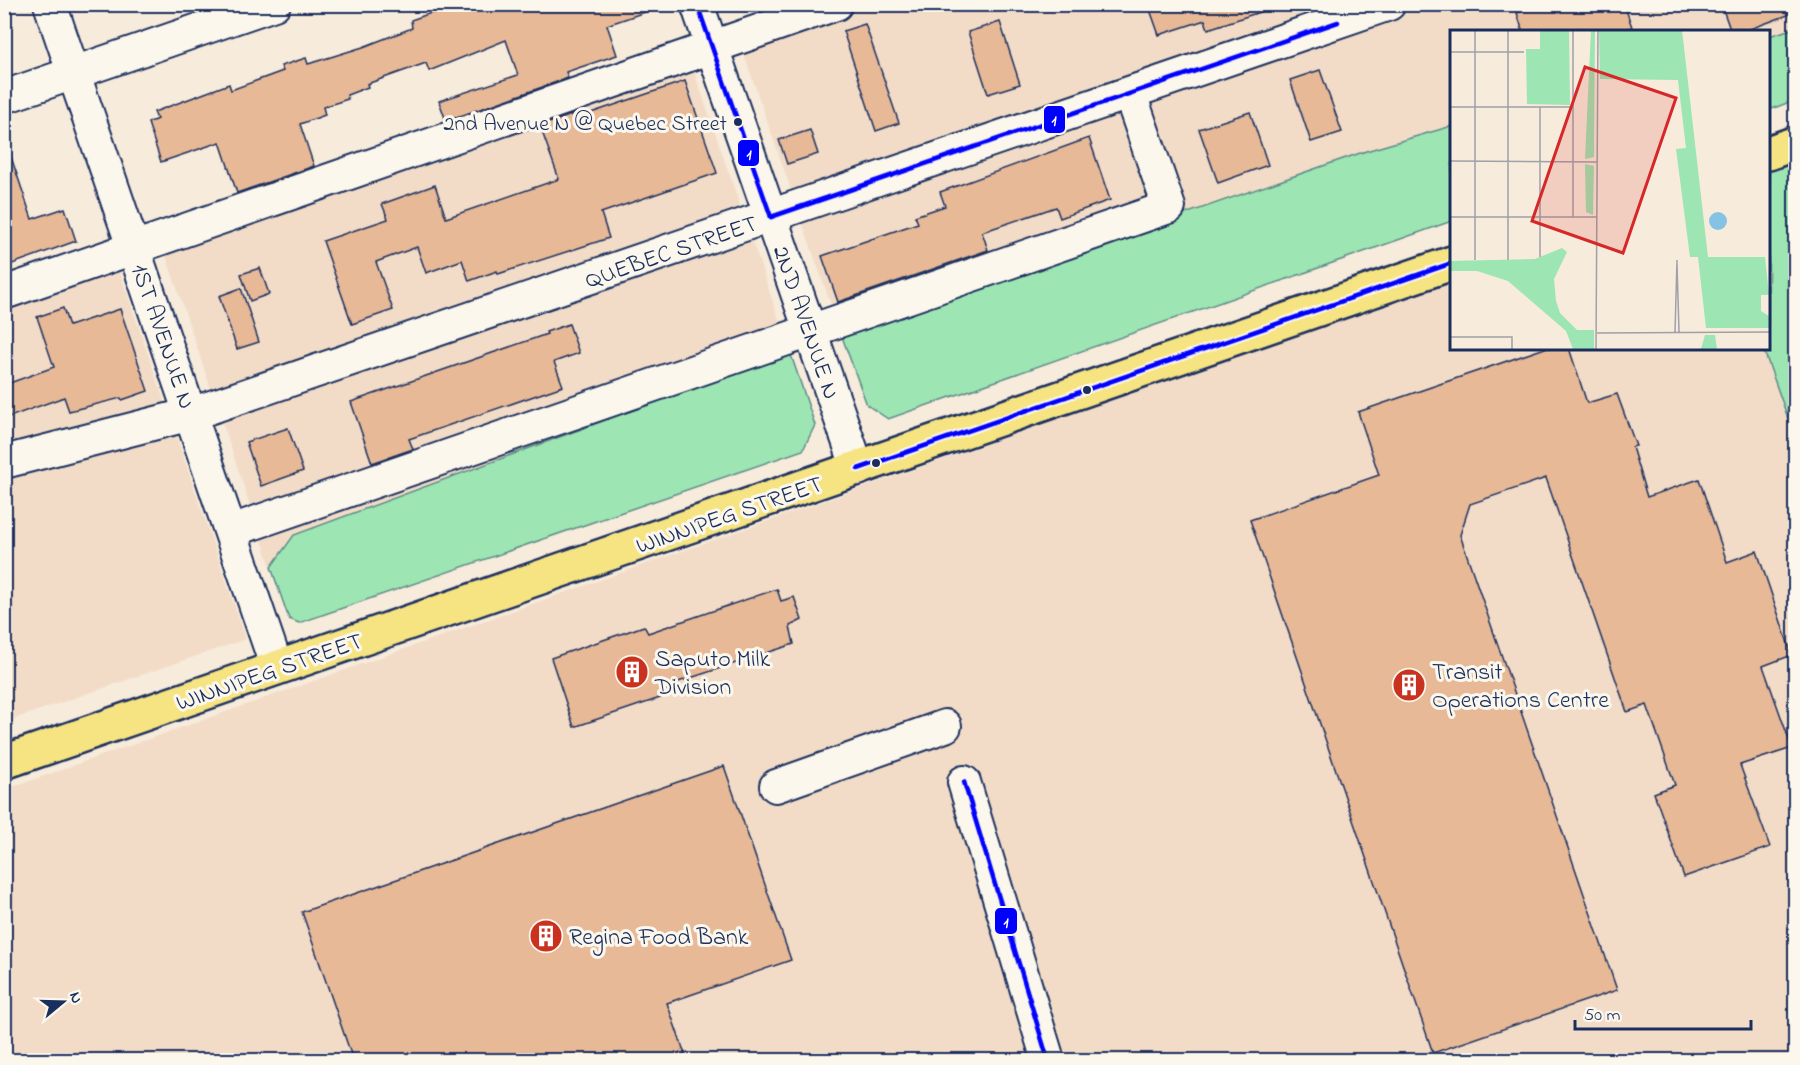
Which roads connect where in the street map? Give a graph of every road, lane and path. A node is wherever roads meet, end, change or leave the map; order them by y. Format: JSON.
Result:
{"nodes":[{"id":1,"x":50,"y":4,"type":"edge"},
{"id":2,"x":274,"y":4,"type":"edge"},
{"id":3,"x":698,"y":4,"type":"edge"},
{"id":4,"x":836,"y":4,"type":"edge"},
{"id":5,"x":1389,"y":4,"type":"edge"},
{"id":6,"x":1335,"y":13,"type":"edge"},
{"id":7,"x":712,"y":48,"type":"junction"},
{"id":8,"x":74,"y":74,"type":"junction"},
{"id":9,"x":1130,"y":94,"type":"junction"},
{"id":10,"x":4,"y":97,"type":"edge"},
{"id":11,"x":1796,"y":143,"type":"edge"},
{"id":12,"x":1770,"y":152,"type":"edge"},
{"id":13,"x":771,"y":217,"type":"junction"},
{"id":14,"x":133,"y":247,"type":"junction"},
{"id":15,"x":1450,"y":264,"type":"edge"},
{"id":16,"x":4,"y":293,"type":"edge"},
{"id":17,"x":809,"y":330,"type":"junction"},
{"id":18,"x":191,"y":414,"type":"junction"},
{"id":19,"x":4,"y":462,"type":"edge"},
{"id":20,"x":858,"y":469,"type":"junction"},
{"id":21,"x":231,"y":531,"type":"junction"},
{"id":22,"x":277,"y":668,"type":"junction"},
{"id":23,"x":945,"y":726,"type":"dead end"},
{"id":24,"x":4,"y":762,"type":"edge"},
{"id":25,"x":964,"y":782,"type":"dead end"},
{"id":26,"x":776,"y":786,"type":"dead end"},
{"id":27,"x":1048,"y":1060,"type":"edge"}],
"edges":[{"from":1,"to":8,"type":"street","name":"1ST AVENUE N"},
{"from":2,"to":8,"type":"street"},
{"from":3,"to":7,"type":"street","name":"2ND AVENUE N"},
{"from":4,"to":7,"type":"street"},
{"from":5,"to":6,"type":"street","name":"QUEBEC STREET"},
{"from":6,"to":9,"type":"street","name":"QUEBEC STREET"},
{"from":7,"to":13,"type":"street","name":"2ND AVENUE N"},
{"from":7,"to":14,"type":"street"},
{"from":8,"to":10,"type":"street"},
{"from":8,"to":14,"type":"street","name":"1ST AVENUE N"},
{"from":9,"to":13,"type":"street","name":"QUEBEC STREET"},
{"from":9,"to":17,"type":"street"},
{"from":11,"to":12,"type":"main road"},
{"from":13,"to":17,"type":"street","name":"2ND AVENUE N"},
{"from":13,"to":18,"type":"street","name":"QUEBEC STREET"},
{"from":14,"to":16,"type":"street"},
{"from":14,"to":18,"type":"street","name":"1ST AVENUE N"},
{"from":15,"to":20,"type":"main road","name":"WINNIPEG STREET"},
{"from":17,"to":20,"type":"street","name":"2ND AVENUE N"},
{"from":17,"to":21,"type":"street"},
{"from":18,"to":19,"type":"street","name":"QUEBEC STREET"},
{"from":18,"to":21,"type":"street","name":"1ST AVENUE N"},
{"from":20,"to":22,"type":"main road","name":"WINNIPEG STREET"},
{"from":21,"to":22,"type":"street","name":"1ST AVENUE N"},
{"from":22,"to":24,"type":"main road","name":"WINNIPEG STREET"},
{"from":23,"to":26,"type":"street"},
{"from":25,"to":27,"type":"street"}]}
